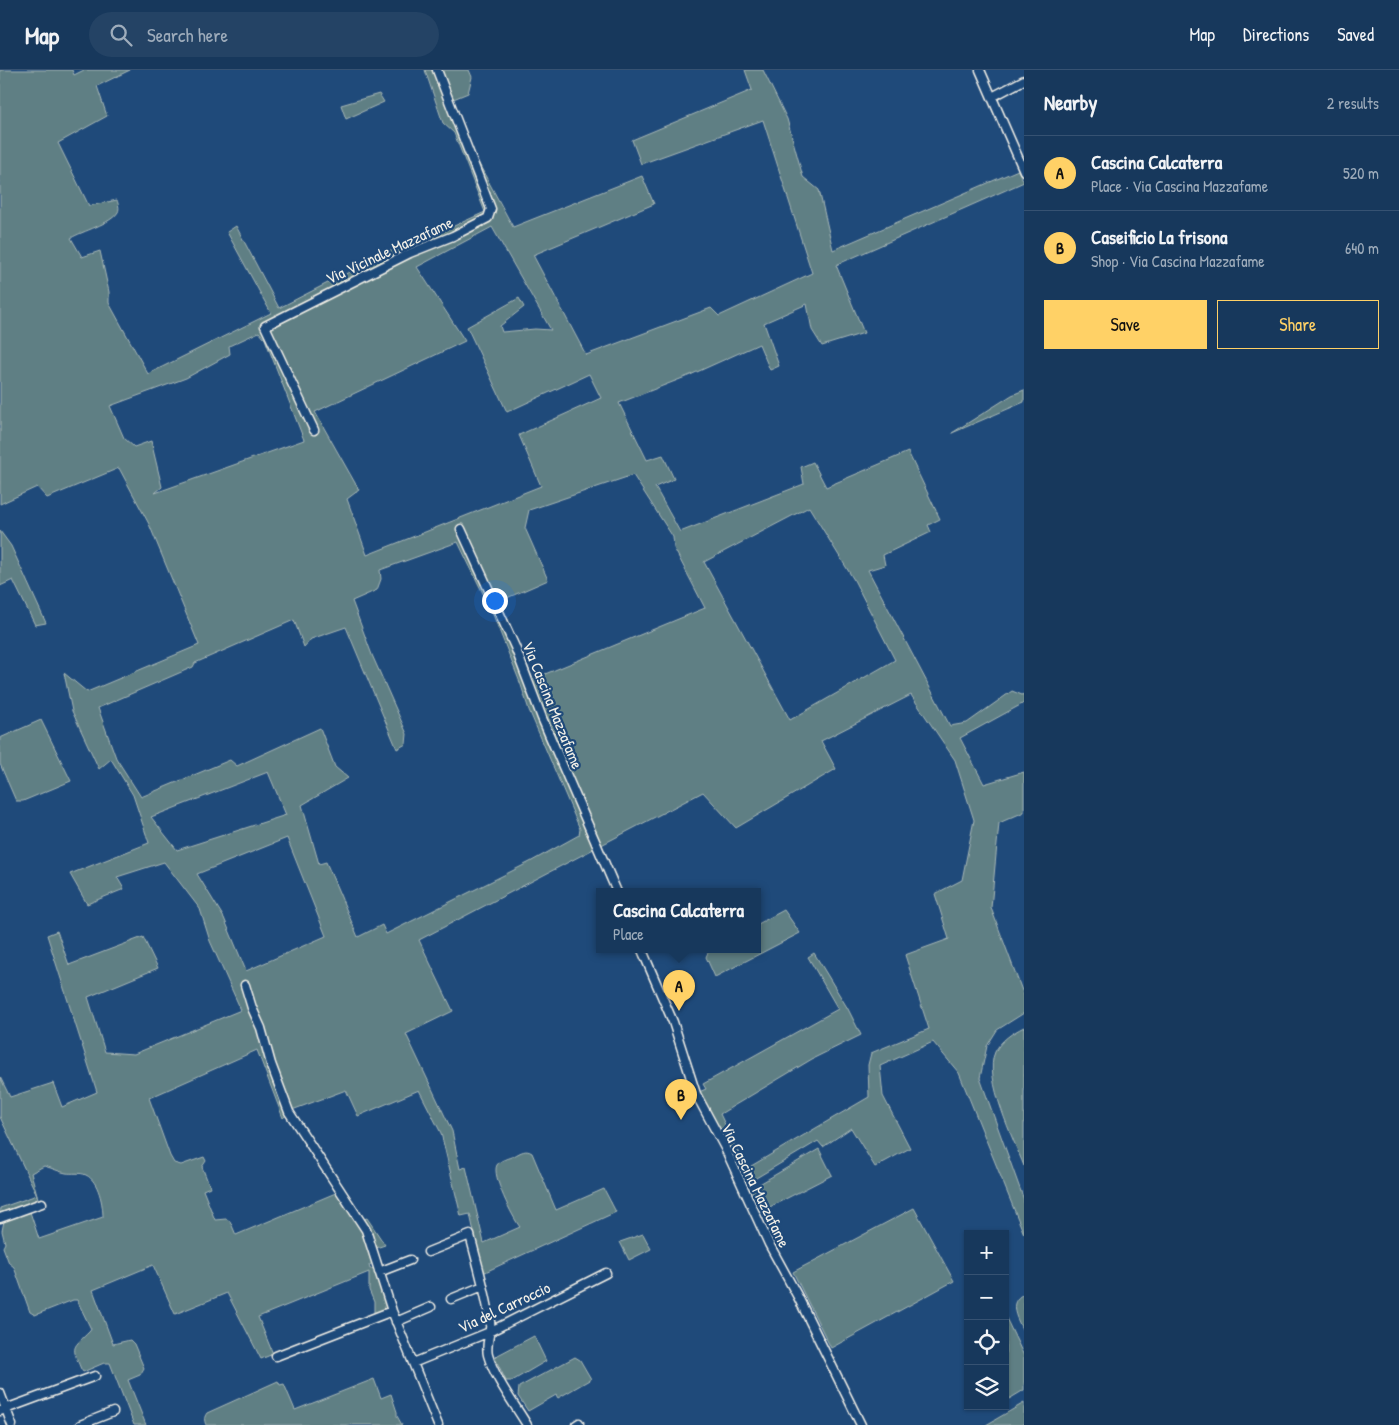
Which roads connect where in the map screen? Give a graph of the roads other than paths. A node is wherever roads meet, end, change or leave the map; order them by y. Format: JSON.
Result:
{"nodes":[{"id":1,"x":437,"y":70,"type":"edge"},
{"id":2,"x":980,"y":70,"type":"edge"},
{"id":3,"x":1024,"y":80,"type":"edge"},
{"id":4,"x":992,"y":97,"type":"junction"},
{"id":5,"x":1024,"y":170,"type":"edge"},
{"id":6,"x":314,"y":430,"type":"dead end"},
{"id":7,"x":461,"y":529,"type":"dead end"},
{"id":8,"x":615,"y":888,"type":"edge"},
{"id":9,"x":643,"y":953,"type":"edge"},
{"id":10,"x":245,"y":985,"type":"dead end"},
{"id":11,"x":42,"y":1204,"type":"dead end"},
{"id":12,"x":0,"y":1218,"type":"edge"},
{"id":13,"x":428,"y":1252,"type":"dead end"},
{"id":14,"x":410,"y":1260,"type":"dead end"},
{"id":15,"x":379,"y":1272,"type":"junction"},
{"id":16,"x":606,"y":1273,"type":"dead end"},
{"id":17,"x":483,"y":1286,"type":"junction"},
{"id":18,"x":451,"y":1299,"type":"dead end"},
{"id":19,"x":431,"y":1307,"type":"dead end"},
{"id":20,"x":392,"y":1311,"type":"junction"},
{"id":21,"x":396,"y":1322,"type":"junction"},
{"id":22,"x":489,"y":1331,"type":"junction"},
{"id":23,"x":276,"y":1356,"type":"dead end"},
{"id":24,"x":413,"y":1363,"type":"junction"},
{"id":25,"x":95,"y":1376,"type":"dead end"},
{"id":26,"x":0,"y":1393,"type":"edge"},
{"id":27,"x":3,"y":1410,"type":"edge"},
{"id":28,"x":113,"y":1412,"type":"dead end"},
{"id":29,"x":12,"y":1425,"type":"edge"},
{"id":30,"x":80,"y":1425,"type":"edge"},
{"id":31,"x":438,"y":1425,"type":"edge"},
{"id":32,"x":527,"y":1425,"type":"edge"},
{"id":33,"x":861,"y":1425,"type":"edge"}],
"edges":[{"from":1,"to":6,"type":"street","name":"Via Vicinale Mazzafame"},
{"from":2,"to":4,"type":"street"},
{"from":3,"to":4,"type":"street"},
{"from":4,"to":5,"type":"street"},
{"from":7,"to":8,"type":"street","name":"Via Cascina Mazzafame"},
{"from":9,"to":33,"type":"street","name":"Via Cascina Mazzafame"},
{"from":10,"to":15,"type":"street"},
{"from":11,"to":12,"type":"street"},
{"from":13,"to":17,"type":"street"},
{"from":14,"to":15,"type":"street"},
{"from":15,"to":20,"type":"street"},
{"from":16,"to":22,"type":"street","name":"Via del Carroccio"},
{"from":17,"to":18,"type":"street"},
{"from":17,"to":22,"type":"street"},
{"from":19,"to":21,"type":"street"},
{"from":20,"to":21,"type":"street"},
{"from":20,"to":23,"type":"street"},
{"from":21,"to":24,"type":"street"},
{"from":22,"to":24,"type":"street","name":"Via del Carroccio"},
{"from":22,"to":32,"type":"street"},
{"from":24,"to":31,"type":"street"},
{"from":25,"to":27,"type":"street"},
{"from":26,"to":27,"type":"street"},
{"from":27,"to":29,"type":"street"},
{"from":28,"to":30,"type":"street"}]}
